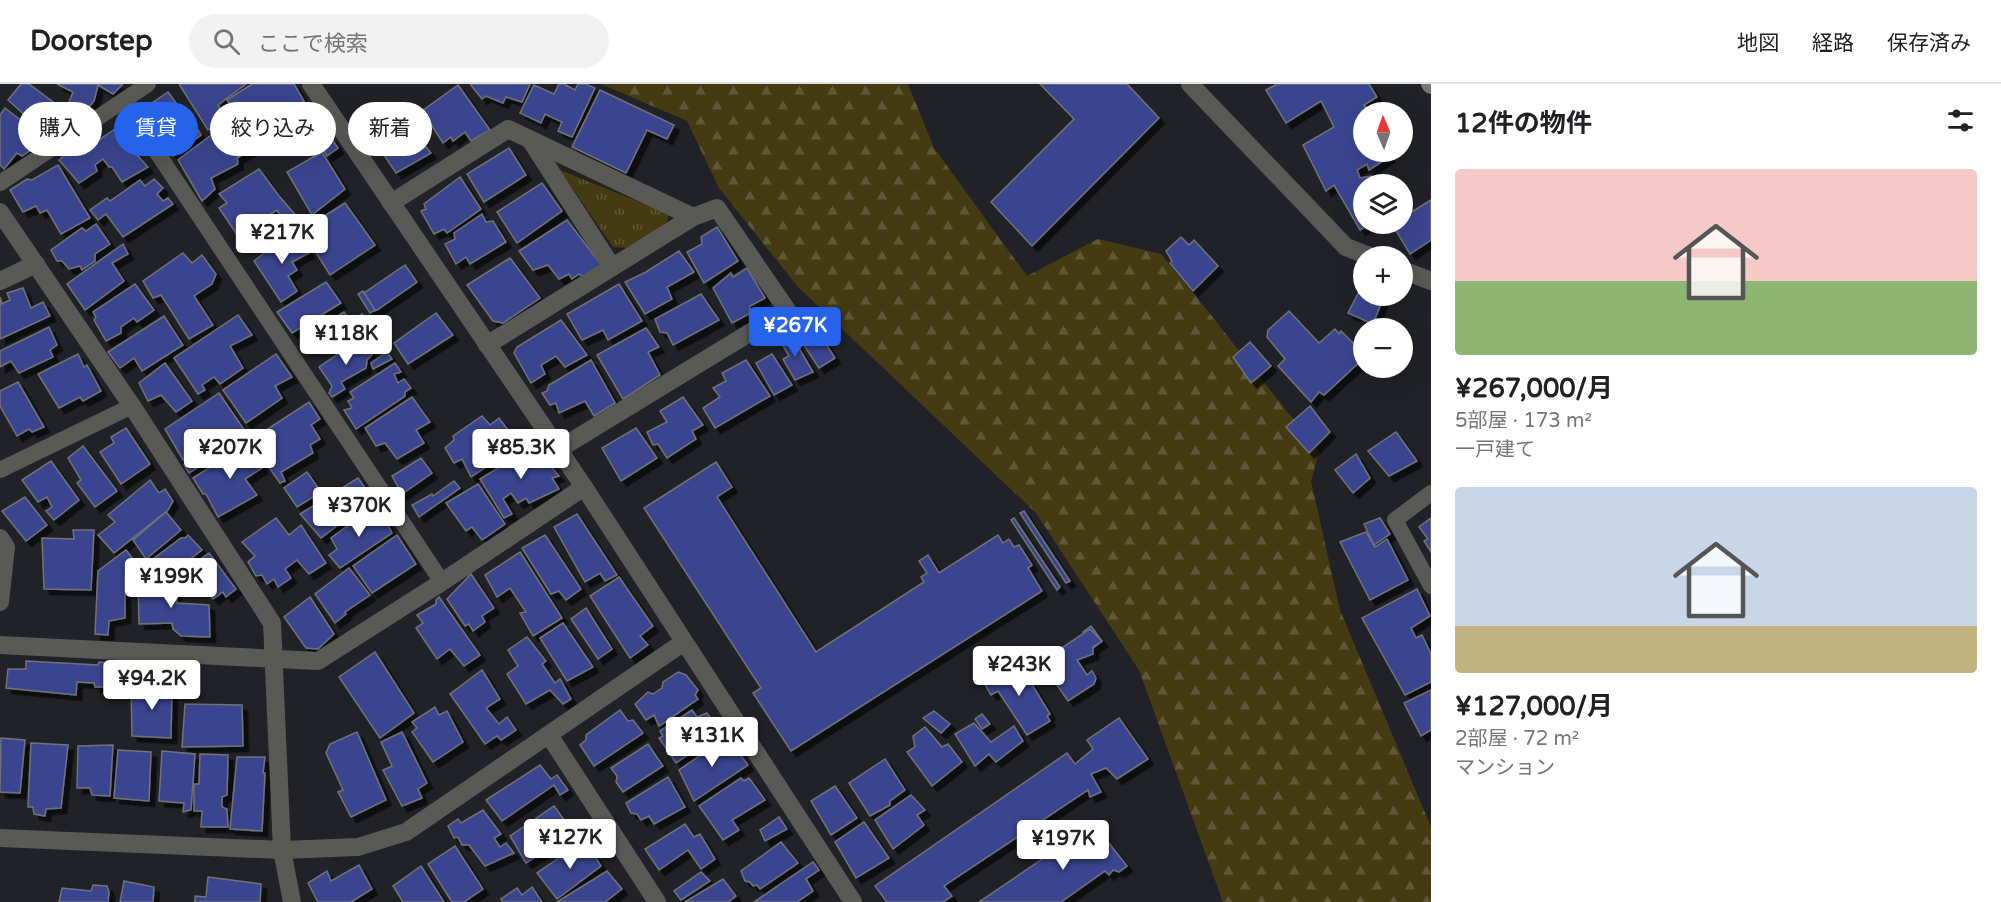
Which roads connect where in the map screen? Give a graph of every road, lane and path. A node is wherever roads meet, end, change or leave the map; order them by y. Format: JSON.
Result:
{"nodes":[{"id":1,"x":148,"y":84,"type":"edge"},
{"id":2,"x":311,"y":84,"type":"edge"},
{"id":3,"x":1190,"y":84,"type":"edge"},
{"id":4,"x":123,"y":101,"type":"junction"},
{"id":5,"x":531,"y":141,"type":"junction"},
{"id":6,"x":0,"y":183,"type":"edge"},
{"id":7,"x":392,"y":203,"type":"junction"},
{"id":8,"x":0,"y":212,"type":"edge"},
{"id":9,"x":693,"y":217,"type":"junction"},
{"id":10,"x":1353,"y":250,"type":"edge"},
{"id":11,"x":36,"y":264,"type":"junction"},
{"id":12,"x":612,"y":267,"type":"junction"},
{"id":13,"x":1413,"y":274,"type":"edge"},
{"id":14,"x":0,"y":281,"type":"edge"},
{"id":15,"x":1431,"y":281,"type":"edge"},
{"id":16,"x":487,"y":345,"type":"junction"},
{"id":17,"x":132,"y":406,"type":"junction"},
{"id":18,"x":558,"y":449,"type":"junction"},
{"id":19,"x":0,"y":470,"type":"edge"},
{"id":20,"x":584,"y":487,"type":"junction"},
{"id":21,"x":1431,"y":493,"type":"edge"},
{"id":22,"x":0,"y":538,"type":"edge"},
{"id":23,"x":442,"y":582,"type":"junction"},
{"id":24,"x":1431,"y":586,"type":"edge"},
{"id":25,"x":0,"y":602,"type":"edge"},
{"id":26,"x":684,"y":642,"type":"junction"},
{"id":27,"x":0,"y":645,"type":"edge"},
{"id":28,"x":272,"y":658,"type":"junction"},
{"id":29,"x":549,"y":735,"type":"junction"},
{"id":30,"x":0,"y":838,"type":"edge"},
{"id":31,"x":282,"y":850,"type":"junction"},
{"id":32,"x":650,"y":899,"type":"edge"},
{"id":33,"x":292,"y":902,"type":"edge"},
{"id":34,"x":853,"y":902,"type":"edge"}],
"edges":[{"from":1,"to":4,"type":"lane"},
{"from":2,"to":7,"type":"street"},
{"from":3,"to":10,"type":"street"},
{"from":4,"to":6,"type":"lane"},
{"from":4,"to":23,"type":"lane"},
{"from":5,"to":7,"type":"street"},
{"from":5,"to":9,"type":"street"},
{"from":5,"to":12,"type":"street"},
{"from":7,"to":16,"type":"street"},
{"from":8,"to":11,"type":"street"},
{"from":9,"to":12,"type":"street"},
{"from":9,"to":18,"type":"street"},
{"from":11,"to":14,"type":"street"},
{"from":11,"to":17,"type":"street"},
{"from":12,"to":16,"type":"street"},
{"from":13,"to":15,"type":"street"},
{"from":16,"to":18,"type":"street"},
{"from":17,"to":19,"type":"lane"},
{"from":17,"to":28,"type":"street"},
{"from":18,"to":20,"type":"street"},
{"from":20,"to":23,"type":"street"},
{"from":20,"to":26,"type":"street"},
{"from":21,"to":24,"type":"lane"},
{"from":22,"to":25,"type":"street"},
{"from":23,"to":28,"type":"street"},
{"from":26,"to":29,"type":"street"},
{"from":26,"to":34,"type":"street"},
{"from":27,"to":28,"type":"street"},
{"from":28,"to":31,"type":"street"},
{"from":29,"to":31,"type":"street"},
{"from":29,"to":32,"type":"street"},
{"from":30,"to":31,"type":"street"},
{"from":31,"to":33,"type":"street"}]}
